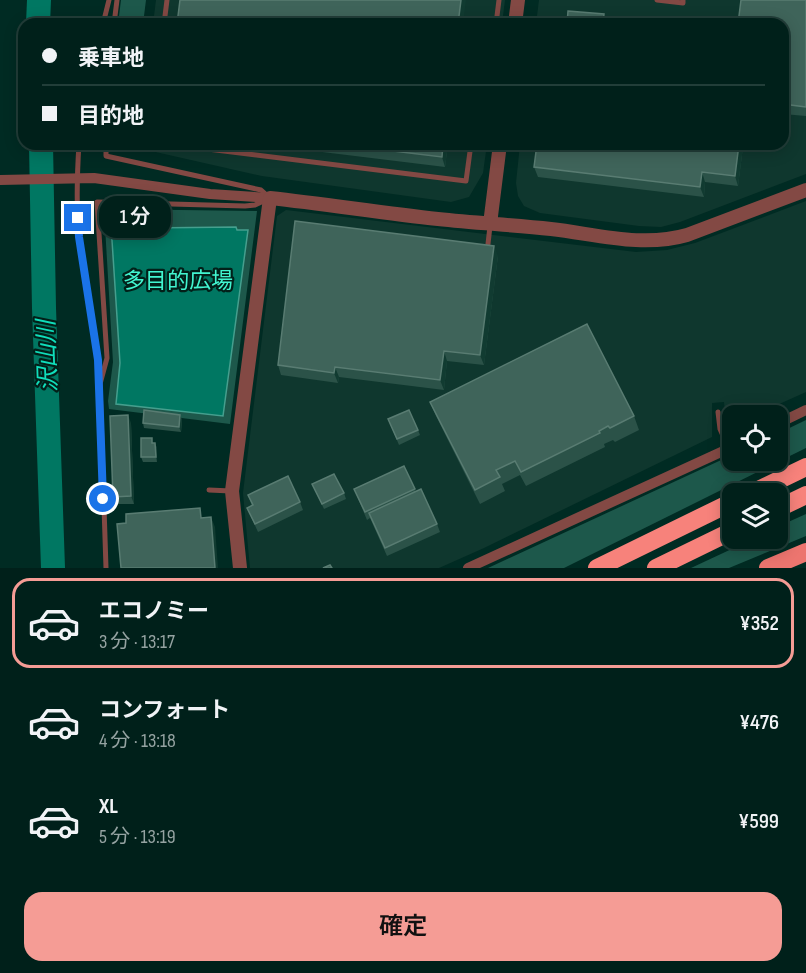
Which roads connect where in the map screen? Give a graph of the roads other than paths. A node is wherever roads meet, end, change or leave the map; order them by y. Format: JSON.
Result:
{"nodes":[{"id":1,"x":109,"y":0,"type":"edge"},
{"id":2,"x":117,"y":0,"type":"edge"},
{"id":3,"x":167,"y":0,"type":"edge"},
{"id":4,"x":499,"y":0,"type":"edge"},
{"id":5,"x":518,"y":0,"type":"edge"},
{"id":6,"x":657,"y":0,"type":"edge"},
{"id":7,"x":683,"y":0,"type":"edge"},
{"id":8,"x":104,"y":18,"type":"edge"},
{"id":9,"x":115,"y":18,"type":"edge"},
{"id":10,"x":165,"y":18,"type":"edge"},
{"id":11,"x":497,"y":18,"type":"edge"},
{"id":12,"x":516,"y":18,"type":"edge"},
{"id":13,"x":78,"y":150,"type":"edge"},
{"id":14,"x":106,"y":150,"type":"edge"},
{"id":15,"x":217,"y":150,"type":"edge"},
{"id":16,"x":470,"y":150,"type":"edge"},
{"id":17,"x":499,"y":150,"type":"edge"},
{"id":18,"x":73,"y":179,"type":"junction"},
{"id":19,"x":0,"y":180,"type":"edge"},
{"id":20,"x":806,"y":190,"type":"edge"},
{"id":21,"x":270,"y":198,"type":"junction"},
{"id":22,"x":490,"y":224,"type":"junction"},
{"id":23,"x":488,"y":244,"type":"edge"},
{"id":24,"x":100,"y":384,"type":"junction"},
{"id":25,"x":806,"y":410,"type":"edge"},
{"id":26,"x":718,"y":412,"type":"dead end"},
{"id":27,"x":788,"y":419,"type":"edge"},
{"id":28,"x":722,"y":433,"type":"edge"},
{"id":29,"x":722,"y":452,"type":"edge"},
{"id":30,"x":806,"y":467,"type":"edge"},
{"id":31,"x":773,"y":483,"type":"edge"},
{"id":32,"x":209,"y":490,"type":"dead end"},
{"id":33,"x":232,"y":491,"type":"junction"},
{"id":34,"x":806,"y":495,"type":"edge"},
{"id":35,"x":788,"y":504,"type":"edge"},
{"id":36,"x":722,"y":507,"type":"edge"},
{"id":37,"x":722,"y":536,"type":"edge"},
{"id":38,"x":806,"y":552,"type":"edge"},
{"id":39,"x":106,"y":568,"type":"edge"},
{"id":40,"x":240,"y":568,"type":"edge"},
{"id":41,"x":468,"y":568,"type":"edge"},
{"id":42,"x":597,"y":568,"type":"edge"},
{"id":43,"x":656,"y":568,"type":"edge"},
{"id":44,"x":768,"y":568,"type":"edge"}],
"edges":[{"from":1,"to":8,"type":"lane"},
{"from":2,"to":9,"type":"lane"},
{"from":3,"to":10,"type":"lane"},
{"from":4,"to":11,"type":"lane"},
{"from":5,"to":12,"type":"street"},
{"from":6,"to":7,"type":"lane"},
{"from":13,"to":18,"type":"lane"},
{"from":14,"to":21,"type":"lane"},
{"from":15,"to":16,"type":"lane"},
{"from":17,"to":22,"type":"street"},
{"from":18,"to":19,"type":"street"},
{"from":18,"to":21,"type":"street"},
{"from":18,"to":24,"type":"lane"},
{"from":20,"to":22,"type":"street"},
{"from":21,"to":22,"type":"street"},
{"from":21,"to":24,"type":"lane"},
{"from":21,"to":33,"type":"street"},
{"from":22,"to":23,"type":"lane"},
{"from":24,"to":39,"type":"lane"},
{"from":25,"to":27,"type":"street"},
{"from":26,"to":28,"type":"lane"},
{"from":29,"to":41,"type":"street"},
{"from":30,"to":31,"type":"highway"},
{"from":32,"to":33,"type":"lane"},
{"from":33,"to":40,"type":"street"},
{"from":34,"to":35,"type":"highway"},
{"from":36,"to":42,"type":"highway"},
{"from":37,"to":43,"type":"highway"},
{"from":38,"to":44,"type":"highway"}]}
